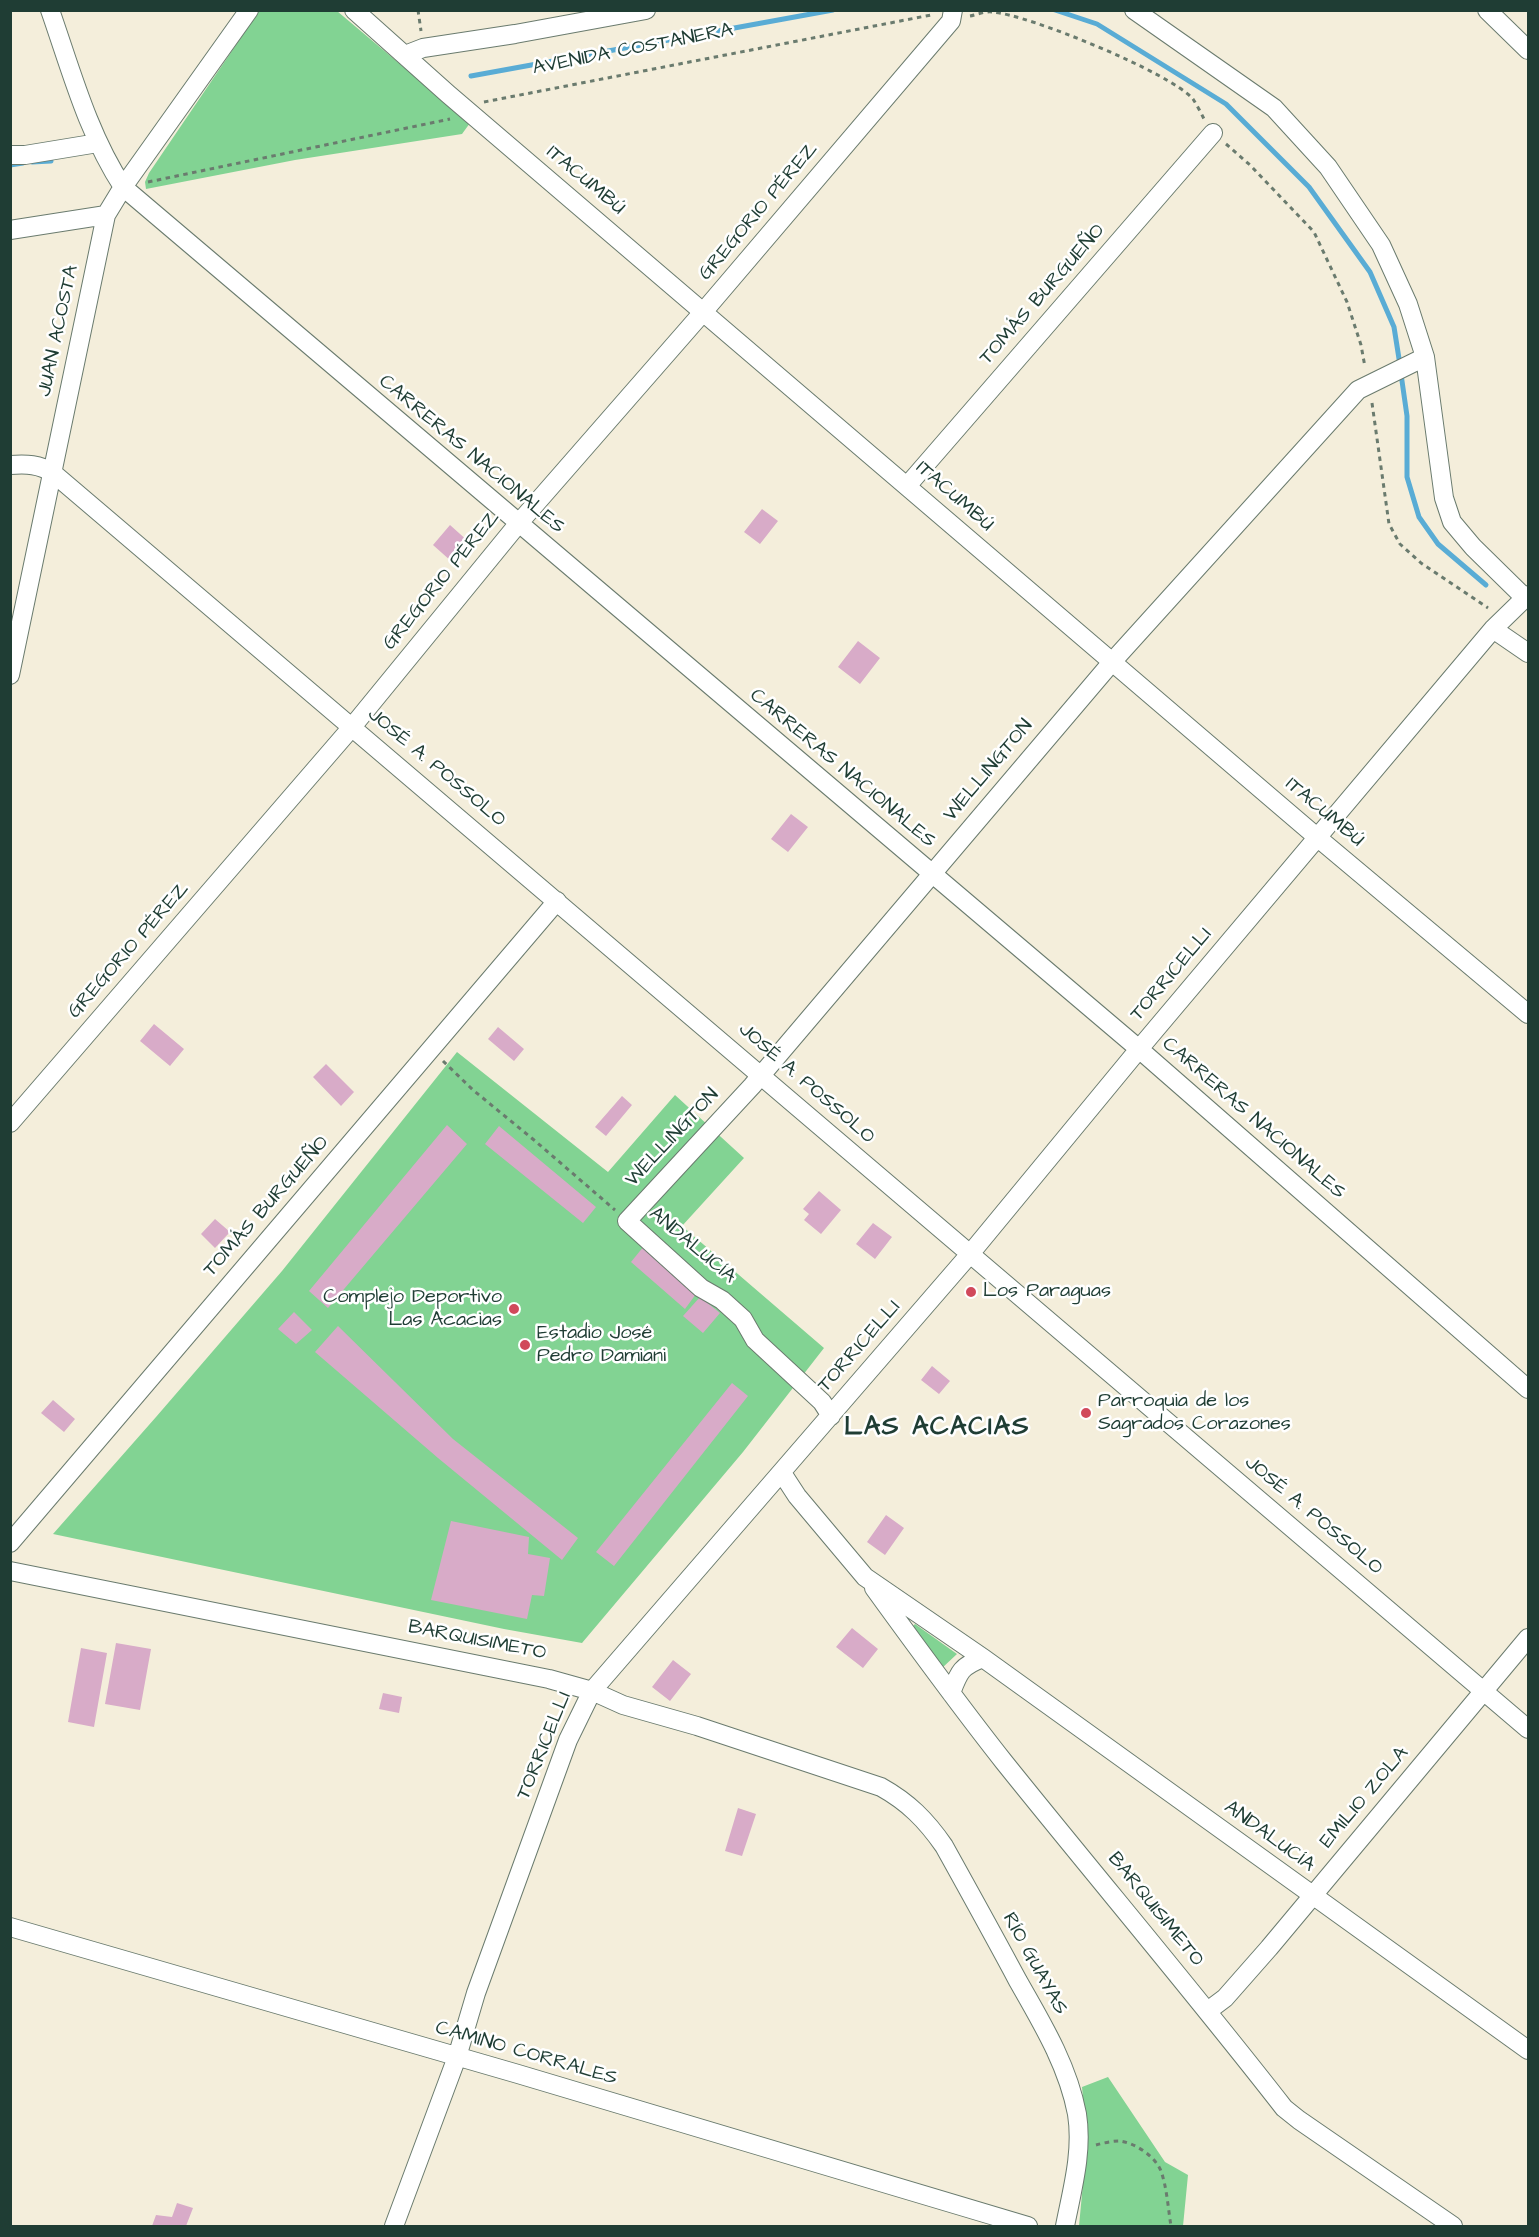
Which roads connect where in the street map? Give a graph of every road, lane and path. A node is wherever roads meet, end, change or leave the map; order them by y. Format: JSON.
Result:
{"nodes":[{"id":1,"x":50,"y":10,"type":"edge"},
{"id":2,"x":249,"y":10,"type":"edge"},
{"id":3,"x":354,"y":10,"type":"edge"},
{"id":4,"x":1134,"y":10,"type":"edge"},
{"id":5,"x":1487,"y":10,"type":"edge"},
{"id":6,"x":640,"y":11,"type":"edge"},
{"id":7,"x":952,"y":14,"type":"edge"},
{"id":8,"x":1528,"y":51,"type":"edge"},
{"id":9,"x":405,"y":55,"type":"junction"},
{"id":10,"x":463,"y":106,"type":"junction"},
{"id":11,"x":1213,"y":133,"type":"junction"},
{"id":12,"x":98,"y":143,"type":"junction"},
{"id":13,"x":10,"y":155,"type":"edge"},
{"id":14,"x":123,"y":187,"type":"junction"},
{"id":15,"x":106,"y":215,"type":"junction"},
{"id":16,"x":10,"y":230,"type":"edge"},
{"id":17,"x":704,"y":311,"type":"junction"},
{"id":18,"x":1418,"y":361,"type":"junction"},
{"id":19,"x":1370,"y":384,"type":"junction"},
{"id":20,"x":10,"y":465,"type":"edge"},
{"id":21,"x":53,"y":473,"type":"junction"},
{"id":22,"x":907,"y":486,"type":"junction"},
{"id":23,"x":518,"y":524,"type":"junction"},
{"id":24,"x":1527,"y":596,"type":"edge"},
{"id":25,"x":1493,"y":629,"type":"junction"},
{"id":26,"x":1528,"y":653,"type":"edge"},
{"id":27,"x":1112,"y":662,"type":"junction"},
{"id":28,"x":10,"y":675,"type":"edge"},
{"id":29,"x":352,"y":727,"type":"junction"},
{"id":30,"x":1318,"y":838,"type":"junction"},
{"id":31,"x":931,"y":875,"type":"junction"},
{"id":32,"x":557,"y":901,"type":"junction"},
{"id":33,"x":1528,"y":1014,"type":"edge"},
{"id":34,"x":431,"y":1050,"type":"junction"},
{"id":35,"x":1139,"y":1050,"type":"junction"},
{"id":36,"x":761,"y":1076,"type":"junction"},
{"id":37,"x":10,"y":1123,"type":"edge"},
{"id":38,"x":627,"y":1221,"type":"junction"},
{"id":39,"x":970,"y":1254,"type":"junction"},
{"id":40,"x":1528,"y":1389,"type":"edge"},
{"id":41,"x":831,"y":1416,"type":"junction"},
{"id":42,"x":782,"y":1473,"type":"junction"},
{"id":43,"x":10,"y":1543,"type":"edge"},
{"id":44,"x":10,"y":1571,"type":"edge"},
{"id":45,"x":865,"y":1577,"type":"junction"},
{"id":46,"x":1528,"y":1638,"type":"edge"},
{"id":47,"x":983,"y":1658,"type":"junction"},
{"id":48,"x":592,"y":1691,"type":"junction"},
{"id":49,"x":1484,"y":1691,"type":"junction"},
{"id":50,"x":951,"y":1693,"type":"junction"},
{"id":51,"x":1528,"y":1729,"type":"edge"},
{"id":52,"x":917,"y":1811,"type":"joint"},
{"id":53,"x":1312,"y":1896,"type":"junction"},
{"id":54,"x":10,"y":1927,"type":"edge"},
{"id":55,"x":1209,"y":2010,"type":"junction"},
{"id":56,"x":1528,"y":2050,"type":"edge"},
{"id":57,"x":457,"y":2057,"type":"junction"},
{"id":58,"x":1078,"y":2152,"type":"junction"},
{"id":59,"x":394,"y":2226,"type":"edge"},
{"id":60,"x":1028,"y":2226,"type":"edge"},
{"id":61,"x":1065,"y":2226,"type":"edge"},
{"id":62,"x":1171,"y":2226,"type":"edge"},
{"id":63,"x":1454,"y":2226,"type":"edge"}],
"edges":[{"from":1,"to":12,"type":"street"},
{"from":2,"to":14,"type":"street","name":"JUAN ACOSTA"},
{"from":3,"to":9,"type":"street","name":"ITACUMBÚ"},
{"from":4,"to":18,"type":"street"},
{"from":5,"to":8,"type":"street"},
{"from":6,"to":9,"type":"street","name":"AVENIDA COSTANERA"},
{"from":7,"to":10,"type":"path","name":"AVENIDA COSTANERA"},
{"from":7,"to":11,"type":"path","name":"AVENIDA COSTANERA"},
{"from":7,"to":17,"type":"street","name":"GREGORIO PÉREZ"},
{"from":9,"to":10,"type":"street","name":"ITACUMBÚ"},
{"from":10,"to":14,"type":"path"},
{"from":10,"to":17,"type":"street","name":"ITACUMBÚ"},
{"from":11,"to":19,"type":"path","name":"AVENIDA COSTANERA"},
{"from":11,"to":22,"type":"street","name":"TOMÁS BURGUEÑO"},
{"from":12,"to":13,"type":"street"},
{"from":12,"to":14,"type":"street"},
{"from":14,"to":15,"type":"street","name":"JUAN ACOSTA"},
{"from":14,"to":23,"type":"street","name":"CARRERAS NACIONALES"},
{"from":15,"to":16,"type":"street"},
{"from":15,"to":21,"type":"street","name":"JUAN ACOSTA"},
{"from":17,"to":22,"type":"street","name":"ITACUMBÚ"},
{"from":17,"to":23,"type":"street","name":"GREGORIO PÉREZ"},
{"from":18,"to":19,"type":"street","name":"WELLINGTON"},
{"from":18,"to":24,"type":"street"},
{"from":19,"to":25,"type":"path","name":"AVENIDA COSTANERA"},
{"from":19,"to":27,"type":"street","name":"WELLINGTON"},
{"from":20,"to":21,"type":"street"},
{"from":21,"to":28,"type":"street","name":"JUAN ACOSTA"},
{"from":21,"to":29,"type":"street","name":"JOSÉ A. POSSOLO"},
{"from":22,"to":27,"type":"street","name":"ITACUMBÚ"},
{"from":23,"to":29,"type":"street","name":"GREGORIO PÉREZ"},
{"from":23,"to":31,"type":"street","name":"CARRERAS NACIONALES"},
{"from":24,"to":25,"type":"street","name":"TORRICELLI"},
{"from":25,"to":26,"type":"street"},
{"from":25,"to":30,"type":"street","name":"TORRICELLI"},
{"from":27,"to":30,"type":"street","name":"ITACUMBÚ"},
{"from":27,"to":31,"type":"street","name":"WELLINGTON"},
{"from":29,"to":32,"type":"street","name":"JOSÉ A. POSSOLO"},
{"from":29,"to":37,"type":"street","name":"GREGORIO PÉREZ"},
{"from":30,"to":33,"type":"street","name":"ITACUMBÚ"},
{"from":30,"to":35,"type":"street","name":"TORRICELLI"},
{"from":31,"to":35,"type":"street","name":"CARRERAS NACIONALES"},
{"from":31,"to":36,"type":"street","name":"WELLINGTON"},
{"from":32,"to":34,"type":"street","name":"TOMÁS BURGUEÑO"},
{"from":32,"to":36,"type":"street","name":"JOSÉ A. POSSOLO"},
{"from":34,"to":38,"type":"path","name":"ANDALUCÍA"},
{"from":34,"to":43,"type":"street","name":"TOMÁS BURGUEÑO"},
{"from":35,"to":39,"type":"street","name":"TORRICELLI"},
{"from":35,"to":40,"type":"street","name":"CARRERAS NACIONALES"},
{"from":36,"to":38,"type":"street","name":"WELLINGTON"},
{"from":36,"to":39,"type":"street","name":"JOSÉ A. POSSOLO"},
{"from":38,"to":41,"type":"street","name":"ANDALUCÍA"},
{"from":39,"to":41,"type":"street","name":"TORRICELLI"},
{"from":39,"to":49,"type":"street","name":"JOSÉ A. POSSOLO"},
{"from":41,"to":42,"type":"street","name":"TORRICELLI"},
{"from":42,"to":45,"type":"street","name":"ANDALUCÍA"},
{"from":42,"to":48,"type":"street","name":"TORRICELLI"},
{"from":44,"to":48,"type":"street","name":"BARQUISIMETO"},
{"from":45,"to":47,"type":"street","name":"ANDALUCÍA"},
{"from":45,"to":50,"type":"street","name":"BARQUISIMETO"},
{"from":46,"to":49,"type":"street","name":"EMILIO ZOLA"},
{"from":47,"to":50,"type":"street"},
{"from":47,"to":53,"type":"street","name":"ANDALUCÍA"},
{"from":48,"to":52,"type":"street","name":"BARQUISIMETO"},
{"from":48,"to":57,"type":"street","name":"TORRICELLI"},
{"from":49,"to":51,"type":"street","name":"JOSÉ A. POSSOLO"},
{"from":49,"to":53,"type":"street","name":"EMILIO ZOLA"},
{"from":50,"to":55,"type":"street","name":"BARQUISIMETO"},
{"from":52,"to":58,"type":"street","name":"RÍO GUAYAS"},
{"from":53,"to":55,"type":"street","name":"EMILIO ZOLA"},
{"from":53,"to":56,"type":"street","name":"ANDALUCÍA"},
{"from":54,"to":57,"type":"street","name":"CAMINO CORRALES"},
{"from":55,"to":63,"type":"street","name":"BARQUISIMETO"},
{"from":57,"to":59,"type":"street","name":"TORRICELLI"},
{"from":57,"to":60,"type":"street","name":"CAMINO CORRALES"},
{"from":58,"to":61,"type":"street","name":"RÍO GUAYAS"},
{"from":58,"to":62,"type":"path"}]}
